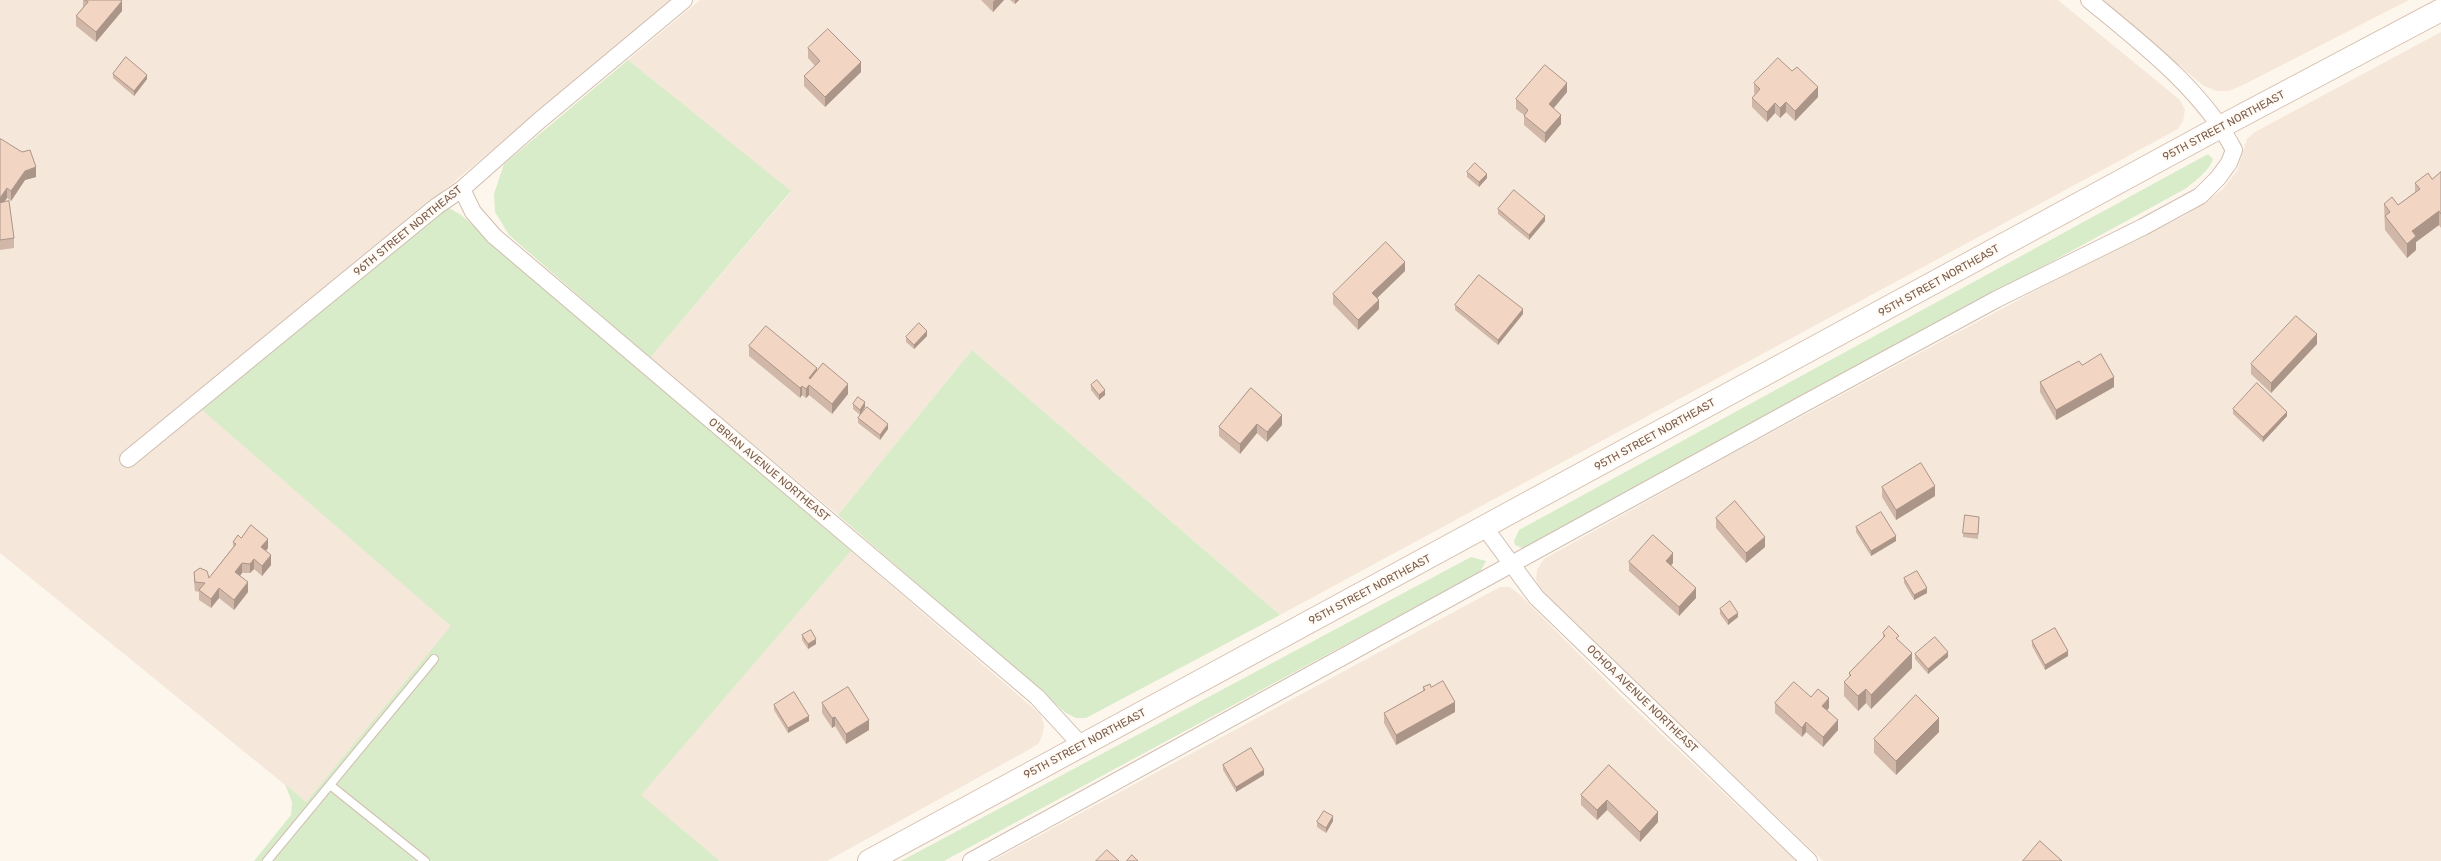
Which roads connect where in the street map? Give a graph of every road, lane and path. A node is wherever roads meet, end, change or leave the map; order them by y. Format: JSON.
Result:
{"nodes":[{"id":1,"x":684,"y":0,"type":"edge"},
{"id":2,"x":2089,"y":0,"type":"edge"},
{"id":3,"x":2441,"y":10,"type":"edge"},
{"id":4,"x":2222,"y":126,"type":"junction"},
{"id":5,"x":462,"y":189,"type":"junction"},
{"id":6,"x":128,"y":459,"type":"dead end"},
{"id":7,"x":1485,"y":528,"type":"junction"},
{"id":8,"x":1511,"y":566,"type":"junction"},
{"id":9,"x":434,"y":659,"type":"dead end"},
{"id":10,"x":1082,"y":746,"type":"junction"},
{"id":11,"x":330,"y":786,"type":"junction"},
{"id":12,"x":268,"y":861,"type":"edge"},
{"id":13,"x":425,"y":861,"type":"edge"},
{"id":14,"x":869,"y":861,"type":"edge"},
{"id":15,"x":971,"y":861,"type":"edge"},
{"id":16,"x":1809,"y":861,"type":"edge"}],
"edges":[{"from":1,"to":5,"type":"street","name":"96TH STREET NORTHEAST"},
{"from":2,"to":4,"type":"street"},
{"from":3,"to":4,"type":"main road","name":"95TH STREET NORTHEAST"},
{"from":4,"to":7,"type":"main road","name":"95TH STREET NORTHEAST"},
{"from":4,"to":8,"type":"street"},
{"from":5,"to":6,"type":"street","name":"96TH STREET NORTHEAST"},
{"from":5,"to":10,"type":"street","name":"O'BRIAN AVENUE NORTHEAST"},
{"from":7,"to":8,"type":"street","name":"OCHOA AVENUE NORTHEAST"},
{"from":7,"to":10,"type":"main road","name":"95TH STREET NORTHEAST"},
{"from":8,"to":15,"type":"street"},
{"from":8,"to":16,"type":"street","name":"OCHOA AVENUE NORTHEAST"},
{"from":9,"to":11,"type":"lane"},
{"from":10,"to":14,"type":"main road","name":"95TH STREET NORTHEAST"},
{"from":11,"to":12,"type":"lane"},
{"from":11,"to":13,"type":"lane"}]}
